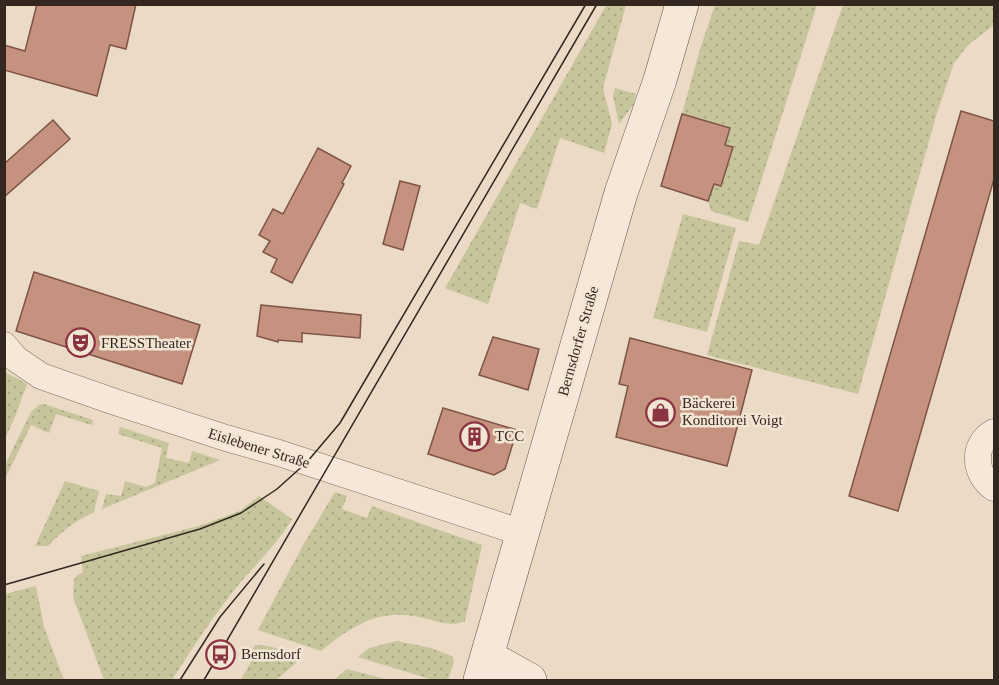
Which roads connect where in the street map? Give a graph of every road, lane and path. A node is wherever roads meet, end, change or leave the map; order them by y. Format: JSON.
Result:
{"nodes":[{"id":1,"x":682,"y":4,"type":"edge"},
{"id":2,"x":4,"y":345,"type":"edge"},
{"id":3,"x":994,"y":432,"type":"edge"},
{"id":4,"x":994,"y":488,"type":"edge"},
{"id":5,"x":524,"y":533,"type":"junction"},
{"id":6,"x":484,"y":668,"type":"edge"},
{"id":7,"x":530,"y":681,"type":"edge"}],
"edges":[{"from":1,"to":5,"type":"street","name":"Bernsdorfer Straße"},
{"from":2,"to":5,"type":"street","name":"Eislebener Straße"},
{"from":3,"to":4,"type":"street"},
{"from":5,"to":6,"type":"street","name":"Bernsdorfer Straße"},
{"from":6,"to":7,"type":"street"}]}
